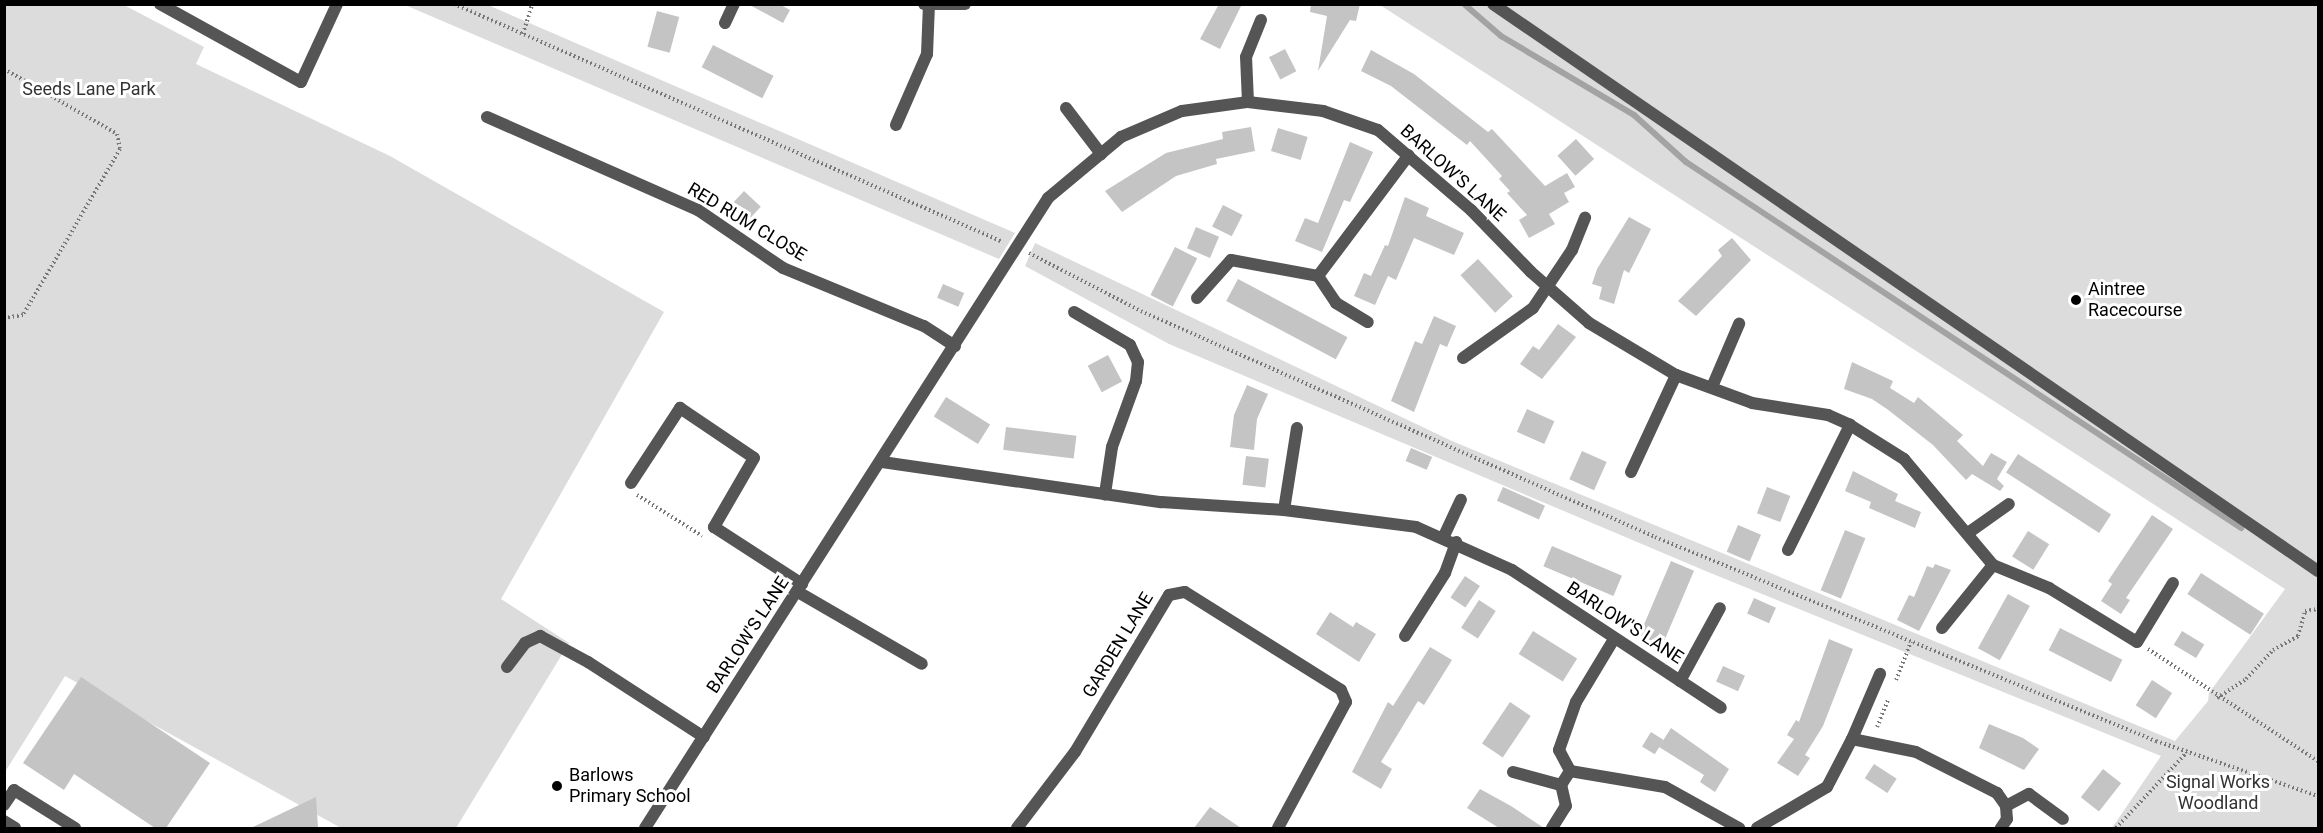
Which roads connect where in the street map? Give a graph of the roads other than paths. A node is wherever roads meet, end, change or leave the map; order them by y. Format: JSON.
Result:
{"nodes":[{"id":1,"x":160,"y":4,"type":"edge"},
{"id":2,"x":337,"y":4,"type":"edge"},
{"id":3,"x":734,"y":4,"type":"edge"},
{"id":4,"x":965,"y":4,"type":"edge"},
{"id":5,"x":1493,"y":4,"type":"edge"},
{"id":6,"x":926,"y":5,"type":"edge"},
{"id":7,"x":1261,"y":20,"type":"dead end"},
{"id":8,"x":725,"y":23,"type":"dead end"},
{"id":9,"x":1248,"y":102,"type":"junction"},
{"id":10,"x":1066,"y":108,"type":"dead end"},
{"id":11,"x":487,"y":117,"type":"dead end"},
{"id":12,"x":896,"y":125,"type":"dead end"},
{"id":13,"x":1101,"y":154,"type":"junction"},
{"id":14,"x":1409,"y":154,"type":"junction"},
{"id":15,"x":1585,"y":218,"type":"dead end"},
{"id":16,"x":1318,"y":276,"type":"junction"},
{"id":17,"x":1547,"y":286,"type":"junction"},
{"id":18,"x":1197,"y":298,"type":"dead end"},
{"id":19,"x":1074,"y":312,"type":"dead end"},
{"id":20,"x":1368,"y":322,"type":"dead end"},
{"id":21,"x":1739,"y":324,"type":"dead end"},
{"id":22,"x":955,"y":346,"type":"junction"},
{"id":23,"x":1463,"y":358,"type":"dead end"},
{"id":24,"x":1676,"y":375,"type":"junction"},
{"id":25,"x":1712,"y":387,"type":"junction"},
{"id":26,"x":1850,"y":425,"type":"junction"},
{"id":27,"x":1297,"y":428,"type":"dead end"},
{"id":28,"x":882,"y":462,"type":"junction"},
{"id":29,"x":1631,"y":472,"type":"dead end"},
{"id":30,"x":631,"y":483,"type":"road end"},
{"id":31,"x":1105,"y":494,"type":"junction"},
{"id":32,"x":1461,"y":500,"type":"dead end"},
{"id":33,"x":2009,"y":504,"type":"dead end"},
{"id":34,"x":1284,"y":510,"type":"junction"},
{"id":35,"x":1968,"y":534,"type":"junction"},
{"id":36,"x":1444,"y":536,"type":"junction"},
{"id":37,"x":1456,"y":542,"type":"junction"},
{"id":38,"x":1788,"y":550,"type":"dead end"},
{"id":39,"x":1993,"y":565,"type":"junction"},
{"id":40,"x":2319,"y":571,"type":"edge"},
{"id":41,"x":2173,"y":583,"type":"dead end"},
{"id":42,"x":800,"y":588,"type":"junction"},
{"id":43,"x":1720,"y":608,"type":"dead end"},
{"id":44,"x":1942,"y":628,"type":"dead end"},
{"id":45,"x":1405,"y":636,"type":"dead end"},
{"id":46,"x":1614,"y":639,"type":"junction"},
{"id":47,"x":922,"y":664,"type":"dead end"},
{"id":48,"x":507,"y":668,"type":"dead end"},
{"id":49,"x":1880,"y":674,"type":"dead end"},
{"id":50,"x":1680,"y":681,"type":"junction"},
{"id":51,"x":1721,"y":708,"type":"dead end"},
{"id":52,"x":704,"y":736,"type":"junction"},
{"id":53,"x":1852,"y":739,"type":"junction"},
{"id":54,"x":1570,"y":771,"type":"junction"},
{"id":55,"x":1513,"y":772,"type":"dead end"},
{"id":56,"x":1561,"y":785,"type":"junction"},
{"id":57,"x":4,"y":805,"type":"edge"},
{"id":58,"x":2006,"y":806,"type":"junction"},
{"id":59,"x":2063,"y":819,"type":"dead end"},
{"id":60,"x":4,"y":821,"type":"edge"},
{"id":61,"x":15,"y":828,"type":"edge"},
{"id":62,"x":75,"y":828,"type":"edge"},
{"id":63,"x":645,"y":828,"type":"edge"},
{"id":64,"x":1017,"y":828,"type":"edge"},
{"id":65,"x":1278,"y":828,"type":"edge"},
{"id":66,"x":1552,"y":828,"type":"edge"},
{"id":67,"x":1739,"y":828,"type":"edge"},
{"id":68,"x":1756,"y":828,"type":"edge"},
{"id":69,"x":2001,"y":828,"type":"edge"}],
"edges":[{"from":1,"to":2,"type":"street"},
{"from":3,"to":8,"type":"street"},
{"from":4,"to":6,"type":"street"},
{"from":5,"to":40,"type":"street"},
{"from":6,"to":12,"type":"street"},
{"from":7,"to":9,"type":"street"},
{"from":9,"to":13,"type":"street","name":"BARLOW'S LANE"},
{"from":9,"to":14,"type":"street","name":"BARLOW'S LANE"},
{"from":10,"to":13,"type":"street"},
{"from":11,"to":22,"type":"street","name":"RED RUM CLOSE"},
{"from":13,"to":22,"type":"street","name":"BARLOW'S LANE"},
{"from":14,"to":16,"type":"street"},
{"from":14,"to":17,"type":"street","name":"BARLOW'S LANE"},
{"from":15,"to":17,"type":"street"},
{"from":16,"to":18,"type":"street"},
{"from":16,"to":20,"type":"street"},
{"from":17,"to":23,"type":"street"},
{"from":17,"to":24,"type":"street","name":"BARLOW'S LANE"},
{"from":19,"to":31,"type":"street"},
{"from":21,"to":25,"type":"street"},
{"from":22,"to":28,"type":"street","name":"BARLOW'S LANE"},
{"from":24,"to":25,"type":"street","name":"BARLOW'S LANE"},
{"from":24,"to":29,"type":"street"},
{"from":25,"to":26,"type":"street","name":"BARLOW'S LANE"},
{"from":26,"to":35,"type":"street","name":"BARLOW'S LANE"},
{"from":26,"to":38,"type":"street"},
{"from":27,"to":34,"type":"street"},
{"from":28,"to":31,"type":"street","name":"BARLOW'S LANE"},
{"from":28,"to":42,"type":"street","name":"BARLOW'S LANE"},
{"from":30,"to":42,"type":"street"},
{"from":31,"to":34,"type":"street","name":"BARLOW'S LANE"},
{"from":32,"to":36,"type":"street"},
{"from":33,"to":35,"type":"street"},
{"from":34,"to":36,"type":"street","name":"BARLOW'S LANE"},
{"from":35,"to":39,"type":"street","name":"BARLOW'S LANE"},
{"from":36,"to":37,"type":"street","name":"BARLOW'S LANE"},
{"from":37,"to":45,"type":"street"},
{"from":37,"to":46,"type":"street","name":"BARLOW'S LANE"},
{"from":39,"to":41,"type":"street","name":"BARLOW'S LANE"},
{"from":39,"to":44,"type":"street"},
{"from":42,"to":47,"type":"street"},
{"from":42,"to":52,"type":"street","name":"BARLOW'S LANE"},
{"from":43,"to":50,"type":"street","name":"BARLOW'S LANE"},
{"from":46,"to":50,"type":"street","name":"BARLOW'S LANE"},
{"from":46,"to":54,"type":"street"},
{"from":48,"to":52,"type":"street"},
{"from":49,"to":53,"type":"street"},
{"from":50,"to":51,"type":"street","name":"BARLOW'S LANE"},
{"from":52,"to":63,"type":"street","name":"BARLOW'S LANE"},
{"from":53,"to":58,"type":"street"},
{"from":53,"to":68,"type":"street"},
{"from":54,"to":56,"type":"street"},
{"from":54,"to":67,"type":"street"},
{"from":55,"to":56,"type":"street"},
{"from":56,"to":66,"type":"street"},
{"from":57,"to":62,"type":"street"},
{"from":58,"to":59,"type":"street"},
{"from":58,"to":69,"type":"street"},
{"from":60,"to":61,"type":"street"},
{"from":64,"to":65,"type":"street","name":"GARDEN LANE"}]}
